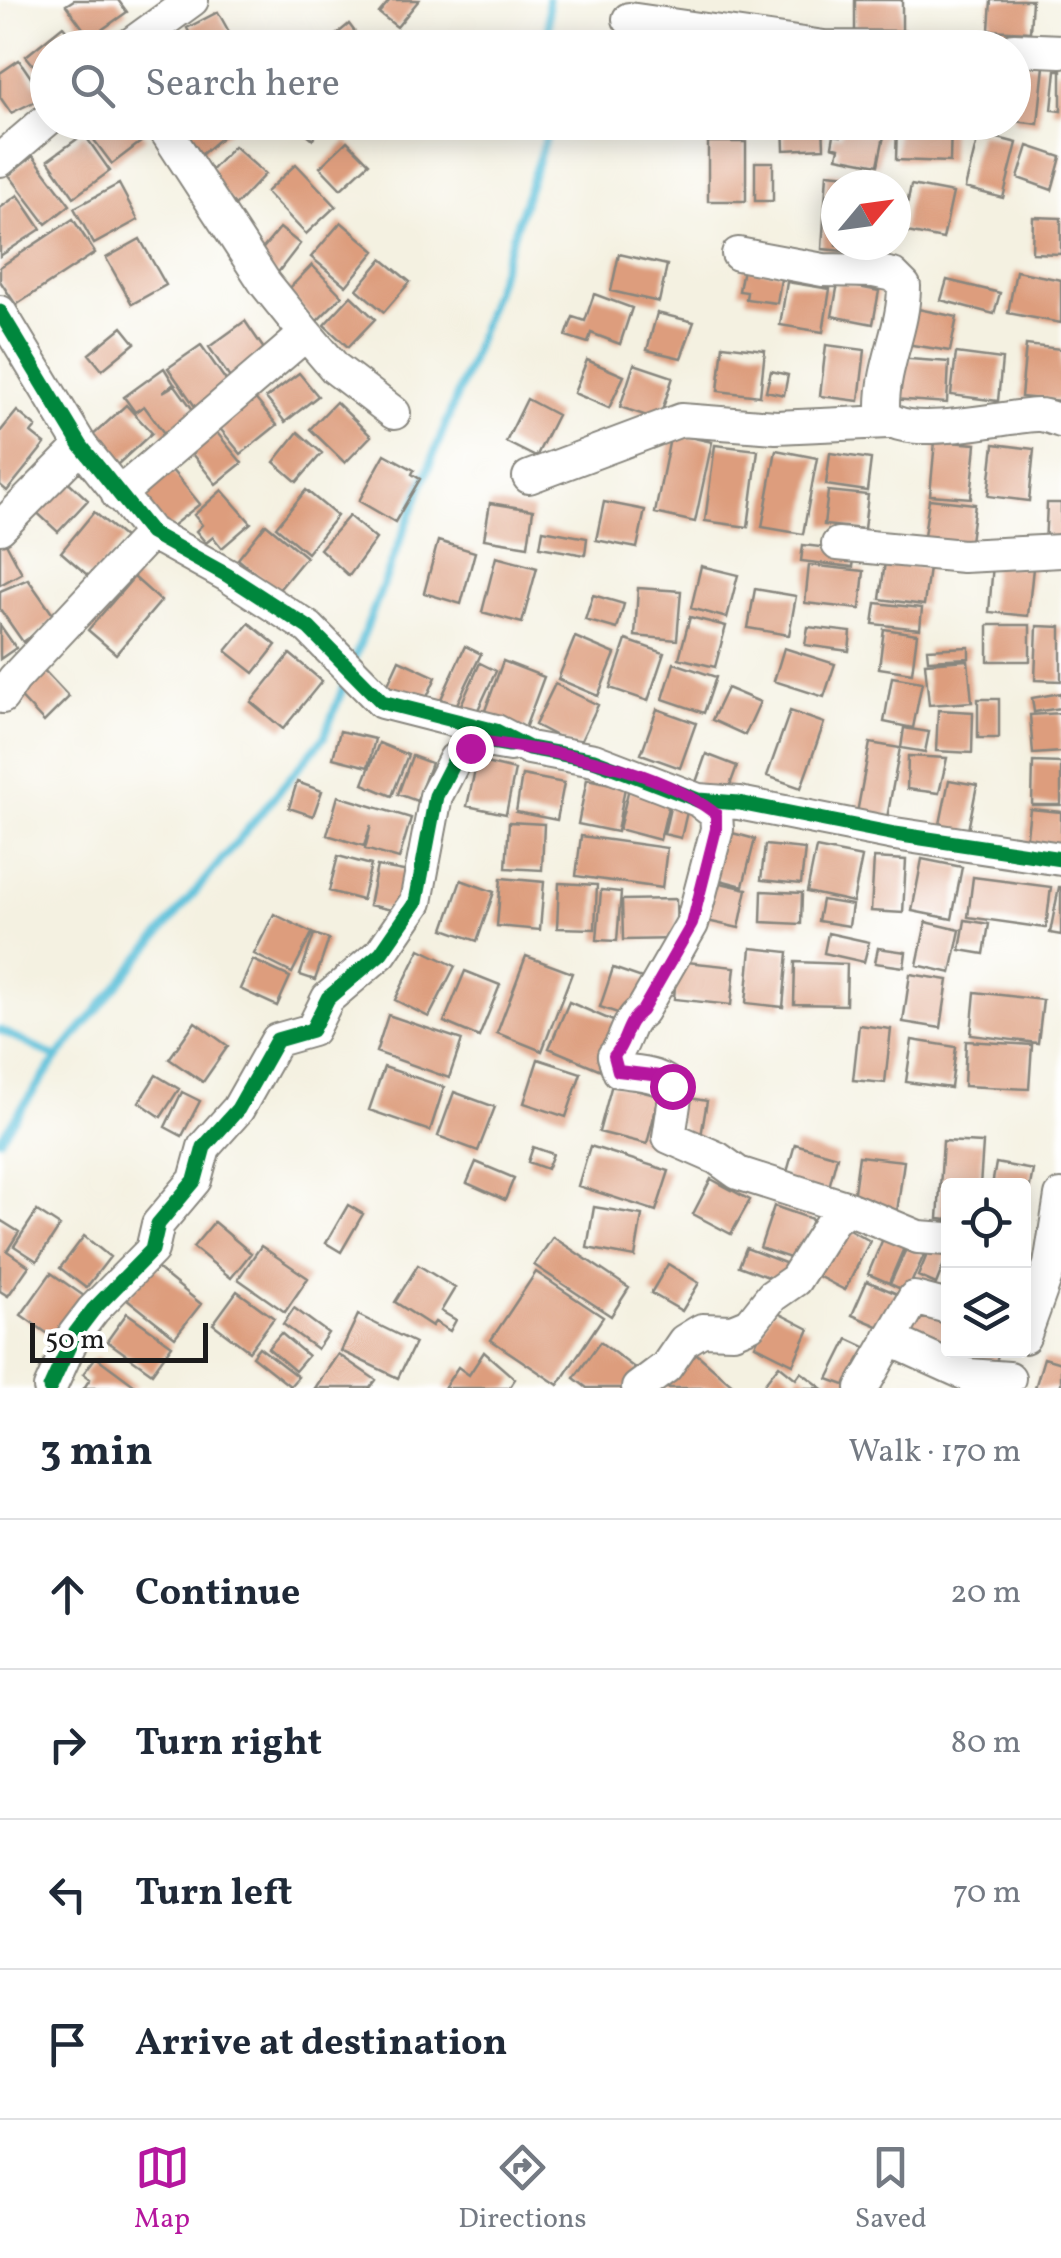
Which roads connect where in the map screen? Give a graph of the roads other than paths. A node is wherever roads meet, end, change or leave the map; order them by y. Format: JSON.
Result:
{"nodes":[{"id":1,"x":192,"y":0,"type":"edge"},
{"id":2,"x":629,"y":19,"type":"dead end"},
{"id":3,"x":151,"y":30,"type":"edge"},
{"id":4,"x":706,"y":30,"type":"edge"},
{"id":5,"x":1031,"y":50,"type":"edge"},
{"id":6,"x":1061,"y":52,"type":"edge"},
{"id":7,"x":30,"y":134,"type":"edge"},
{"id":8,"x":171,"y":140,"type":"edge"},
{"id":9,"x":0,"y":160,"type":"edge"},
{"id":10,"x":738,"y":254,"type":"dead end"},
{"id":11,"x":0,"y":312,"type":"edge"},
{"id":12,"x":306,"y":334,"type":"junction"},
{"id":13,"x":394,"y":413,"type":"dead end"},
{"id":14,"x":1061,"y":421,"type":"edge"},
{"id":15,"x":888,"y":422,"type":"junction"},
{"id":16,"x":81,"y":446,"type":"junction"},
{"id":17,"x":529,"y":477,"type":"dead end"},
{"id":18,"x":118,"y":495,"type":"junction"},
{"id":19,"x":0,"y":528,"type":"edge"},
{"id":20,"x":151,"y":533,"type":"junction"},
{"id":21,"x":838,"y":544,"type":"dead end"},
{"id":22,"x":1061,"y":552,"type":"edge"},
{"id":23,"x":2,"y":697,"type":"dead end"},
{"id":24,"x":529,"y":748,"type":"junction"},
{"id":25,"x":698,"y":800,"type":"junction"},
{"id":26,"x":1061,"y":859,"type":"edge"},
{"id":27,"x":1061,"y":1196,"type":"edge"},
{"id":28,"x":848,"y":1208,"type":"junction"},
{"id":29,"x":1059,"y":1230,"type":"edge"},
{"id":30,"x":941,"y":1239,"type":"edge"},
{"id":31,"x":1037,"y":1260,"type":"edge"},
{"id":32,"x":1031,"y":1294,"type":"edge"},
{"id":33,"x":941,"y":1305,"type":"edge"},
{"id":34,"x":889,"y":1340,"type":"junction"},
{"id":35,"x":1011,"y":1372,"type":"edge"},
{"id":36,"x":50,"y":1388,"type":"edge"},
{"id":37,"x":638,"y":1388,"type":"edge"},
{"id":38,"x":862,"y":1388,"type":"edge"}],
"edges":[{"from":1,"to":3,"type":"street"},
{"from":2,"to":4,"type":"street"},
{"from":5,"to":6,"type":"street"},
{"from":7,"to":9,"type":"street"},
{"from":8,"to":12,"type":"street"},
{"from":10,"to":15,"type":"street"},
{"from":11,"to":16,"type":"street"},
{"from":12,"to":13,"type":"street"},
{"from":12,"to":18,"type":"street"},
{"from":14,"to":15,"type":"street"},
{"from":15,"to":17,"type":"street"},
{"from":16,"to":18,"type":"street"},
{"from":16,"to":19,"type":"street"},
{"from":18,"to":20,"type":"street"},
{"from":20,"to":23,"type":"street"},
{"from":20,"to":24,"type":"street"},
{"from":21,"to":22,"type":"street"},
{"from":24,"to":25,"type":"street"},
{"from":24,"to":36,"type":"street"},
{"from":25,"to":26,"type":"street"},
{"from":25,"to":28,"type":"street"},
{"from":27,"to":29,"type":"street"},
{"from":28,"to":30,"type":"street"},
{"from":28,"to":37,"type":"street"},
{"from":29,"to":31,"type":"street"},
{"from":31,"to":32,"type":"street"},
{"from":33,"to":34,"type":"street"},
{"from":34,"to":35,"type":"street"},
{"from":34,"to":38,"type":"street"}]}
